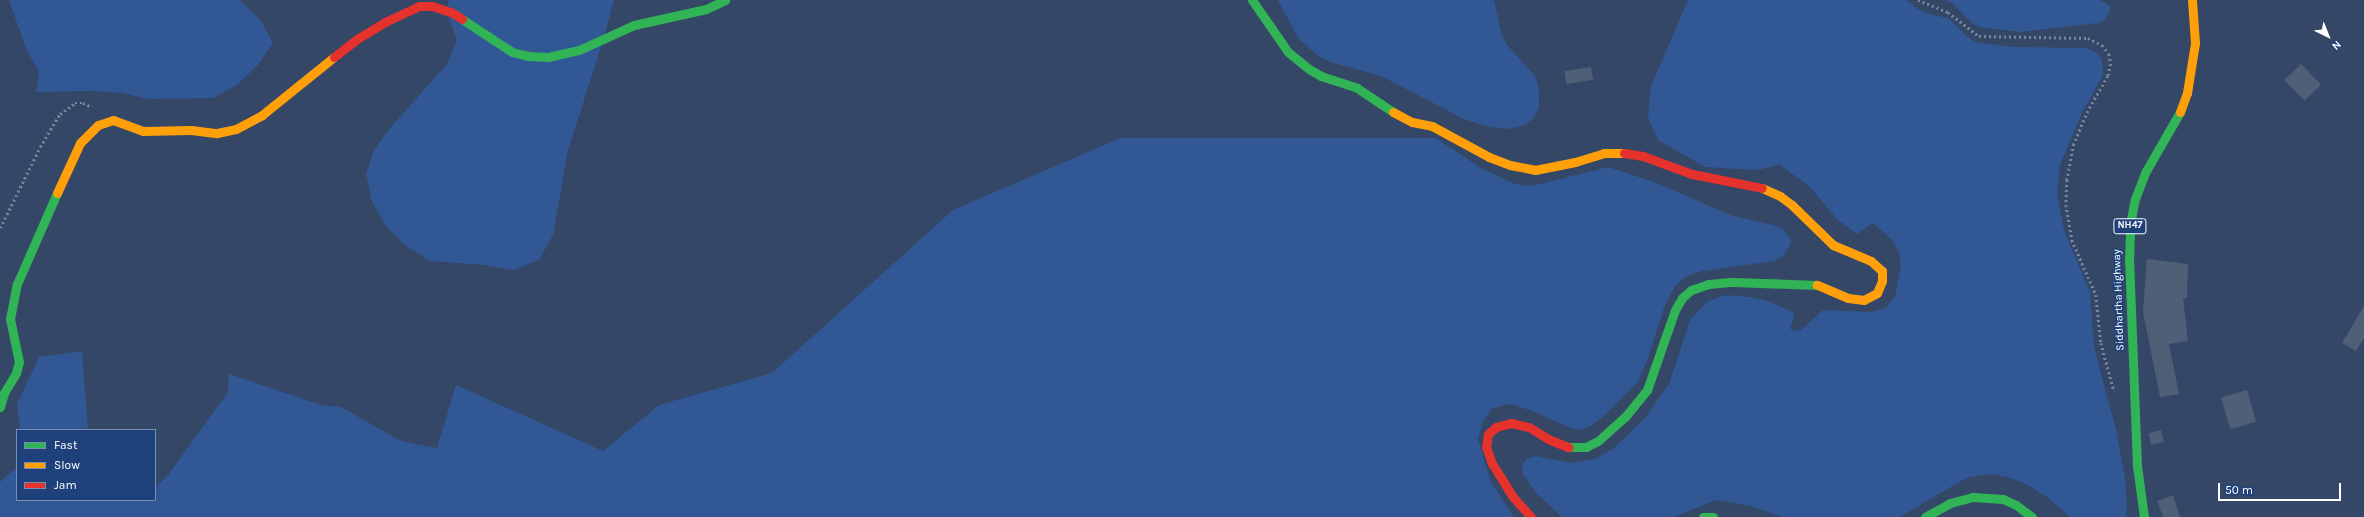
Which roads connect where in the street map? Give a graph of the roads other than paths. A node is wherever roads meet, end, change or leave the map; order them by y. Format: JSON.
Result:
{"nodes":[{"id":1,"x":725,"y":0,"type":"edge"},
{"id":2,"x":1252,"y":0,"type":"edge"},
{"id":3,"x":2192,"y":0,"type":"edge"},
{"id":4,"x":0,"y":408,"type":"edge"},
{"id":5,"x":1531,"y":517,"type":"edge"},
{"id":6,"x":1703,"y":517,"type":"edge"},
{"id":7,"x":1713,"y":517,"type":"edge"},
{"id":8,"x":1925,"y":517,"type":"edge"},
{"id":9,"x":2032,"y":517,"type":"edge"},
{"id":10,"x":2144,"y":517,"type":"edge"}],
"edges":[{"from":1,"to":4,"type":"main road"},
{"from":2,"to":5,"type":"main road"},
{"from":3,"to":10,"type":"main road","name":"Siddhartha Highway","number":"NH47"},
{"from":6,"to":7,"type":"main road"},
{"from":8,"to":9,"type":"main road"}]}
